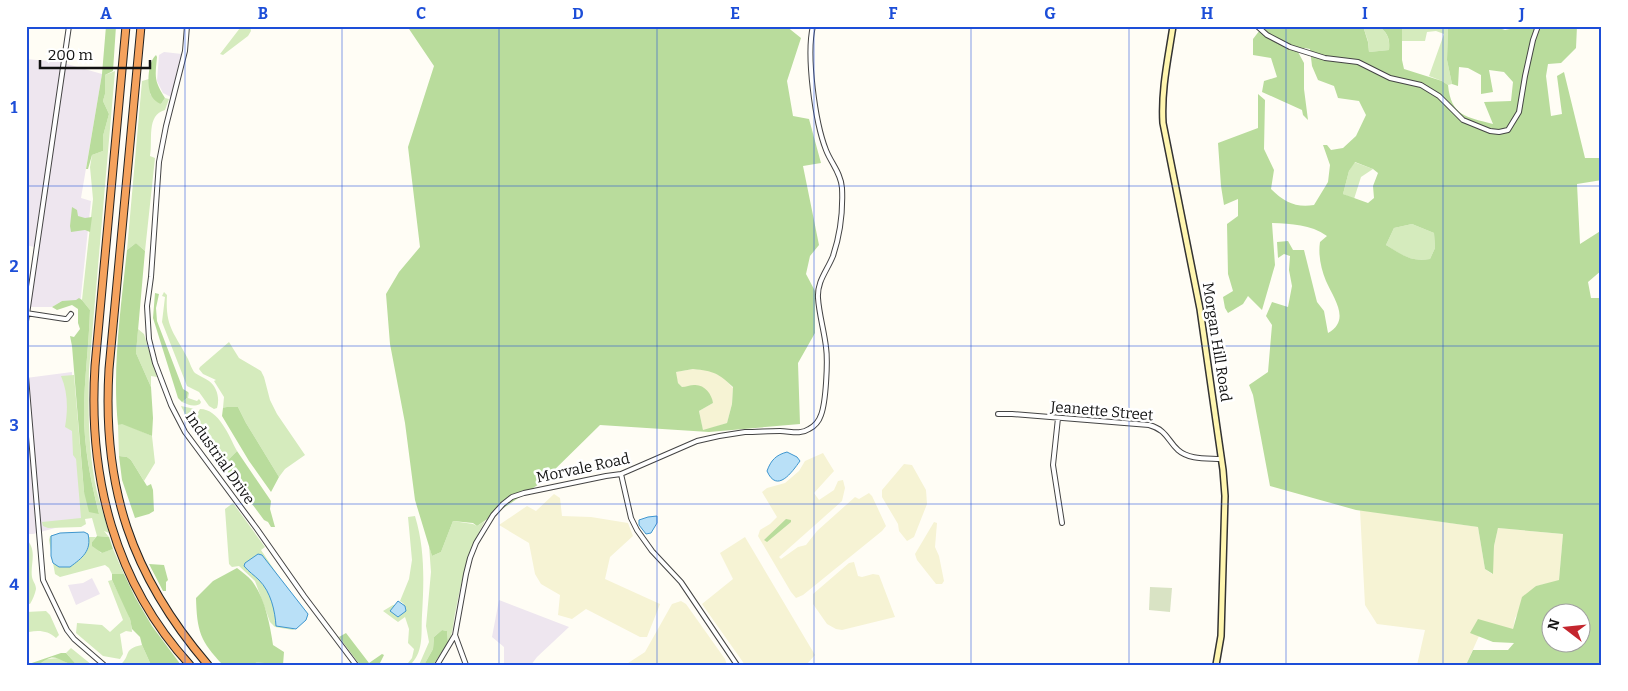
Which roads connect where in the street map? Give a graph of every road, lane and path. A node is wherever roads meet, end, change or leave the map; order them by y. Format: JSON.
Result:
{"nodes":[{"id":1,"x":69,"y":26,"type":"edge"},
{"id":2,"x":126,"y":26,"type":"edge"},
{"id":3,"x":141,"y":26,"type":"edge"},
{"id":4,"x":187,"y":26,"type":"edge"},
{"id":5,"x":813,"y":26,"type":"edge"},
{"id":6,"x":1173,"y":26,"type":"edge"},
{"id":7,"x":1257,"y":26,"type":"edge"},
{"id":8,"x":1538,"y":26,"type":"edge"},
{"id":9,"x":27,"y":313,"type":"edge"},
{"id":10,"x":71,"y":314,"type":"dead end"},
{"id":11,"x":26,"y":321,"type":"edge"},
{"id":12,"x":26,"y":377,"type":"edge"},
{"id":13,"x":998,"y":414,"type":"dead end"},
{"id":14,"x":1058,"y":418,"type":"junction"},
{"id":15,"x":1221,"y":459,"type":"junction"},
{"id":16,"x":621,"y":474,"type":"junction"},
{"id":17,"x":1062,"y":523,"type":"dead end"},
{"id":18,"x":455,"y":635,"type":"junction"},
{"id":19,"x":104,"y":665,"type":"edge"},
{"id":20,"x":190,"y":665,"type":"edge"},
{"id":21,"x":208,"y":665,"type":"edge"},
{"id":22,"x":356,"y":665,"type":"edge"},
{"id":23,"x":437,"y":665,"type":"edge"},
{"id":24,"x":466,"y":665,"type":"edge"},
{"id":25,"x":736,"y":665,"type":"edge"},
{"id":26,"x":1216,"y":665,"type":"edge"}],
"edges":[{"from":1,"to":9,"type":"street"},
{"from":2,"to":20,"type":"highway"},
{"from":3,"to":21,"type":"highway"},
{"from":4,"to":22,"type":"street","name":"Industrial Drive"},
{"from":5,"to":16,"type":"street","name":"Morvale Road"},
{"from":6,"to":15,"type":"main road","name":"Morgan Hill Road"},
{"from":7,"to":8,"type":"street"},
{"from":9,"to":10,"type":"street"},
{"from":9,"to":11,"type":"street"},
{"from":12,"to":19,"type":"street"},
{"from":13,"to":14,"type":"street","name":"Jeanette Street"},
{"from":14,"to":15,"type":"street","name":"Jeanette Street"},
{"from":14,"to":17,"type":"street"},
{"from":15,"to":26,"type":"main road","name":"Morgan Hill Road"},
{"from":16,"to":18,"type":"street","name":"Morvale Road"},
{"from":16,"to":25,"type":"street"},
{"from":18,"to":23,"type":"street"},
{"from":18,"to":24,"type":"street","name":"Morvale Road"}]}
